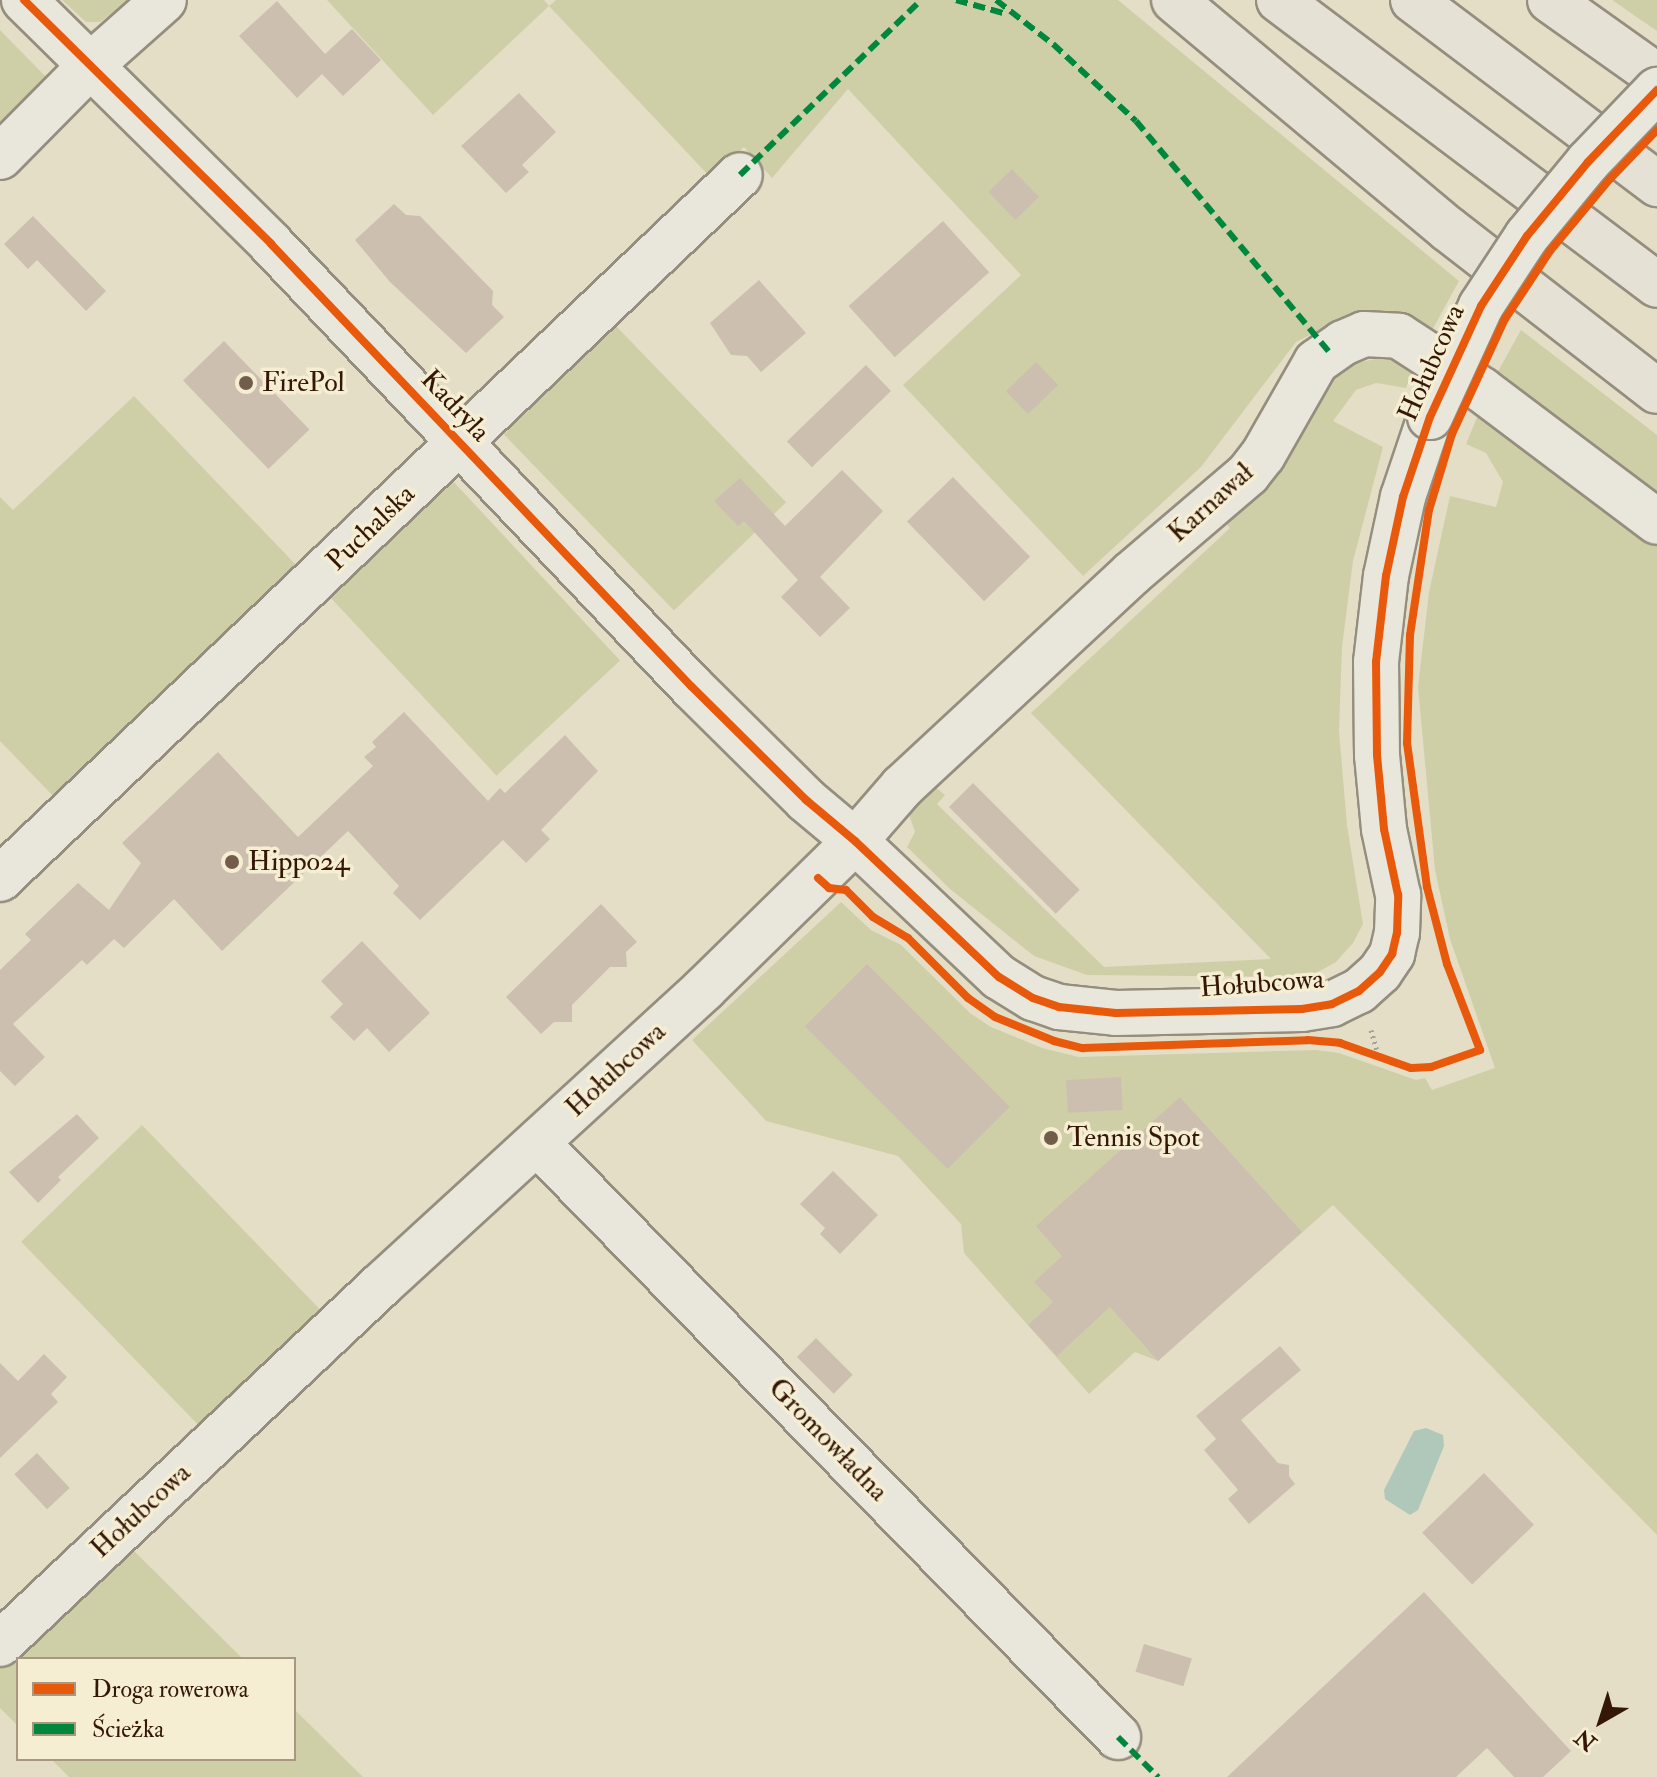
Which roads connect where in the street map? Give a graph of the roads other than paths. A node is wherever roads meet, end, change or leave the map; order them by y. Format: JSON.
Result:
{"nodes":[{"id":1,"x":24,"y":0,"type":"edge"},
{"id":2,"x":164,"y":0,"type":"edge"},
{"id":3,"x":1174,"y":0,"type":"edge"},
{"id":4,"x":1279,"y":0,"type":"edge"},
{"id":5,"x":1413,"y":0,"type":"edge"},
{"id":6,"x":1550,"y":0,"type":"edge"},
{"id":7,"x":92,"y":64,"type":"junction"},
{"id":8,"x":1657,"y":76,"type":"edge"},
{"id":9,"x":1657,"y":90,"type":"edge"},
{"id":10,"x":0,"y":157,"type":"edge"},
{"id":11,"x":740,"y":175,"type":"dead end"},
{"id":12,"x":1657,"y":184,"type":"edge"},
{"id":13,"x":1657,"y":285,"type":"edge"},
{"id":14,"x":1657,"y":391,"type":"edge"},
{"id":15,"x":460,"y":442,"type":"junction"},
{"id":16,"x":1657,"y":522,"type":"edge"},
{"id":17,"x":855,"y":841,"type":"junction"},
{"id":18,"x":0,"y":879,"type":"edge"},
{"id":19,"x":537,"y":1143,"type":"junction"},
{"id":20,"x":0,"y":1644,"type":"edge"},
{"id":21,"x":1118,"y":1737,"type":"dead end"}],
"edges":[{"from":1,"to":7,"type":"street","name":"Kadryla"},
{"from":2,"to":7,"type":"street"},
{"from":3,"to":14,"type":"highway"},
{"from":4,"to":13,"type":"highway"},
{"from":5,"to":12,"type":"highway"},
{"from":6,"to":8,"type":"highway"},
{"from":7,"to":10,"type":"street"},
{"from":7,"to":15,"type":"street","name":"Kadryla"},
{"from":9,"to":17,"type":"street","name":"Hołubcowa","bridge":true},
{"from":11,"to":15,"type":"street","name":"Puchalska"},
{"from":15,"to":17,"type":"street","name":"Kadryla"},
{"from":15,"to":18,"type":"street","name":"Puchalska"},
{"from":16,"to":17,"type":"street","name":"Karnawał"},
{"from":17,"to":19,"type":"street","name":"Hołubcowa"},
{"from":19,"to":20,"type":"street","name":"Hołubcowa"},
{"from":19,"to":21,"type":"street","name":"Gromowładna"}]}
